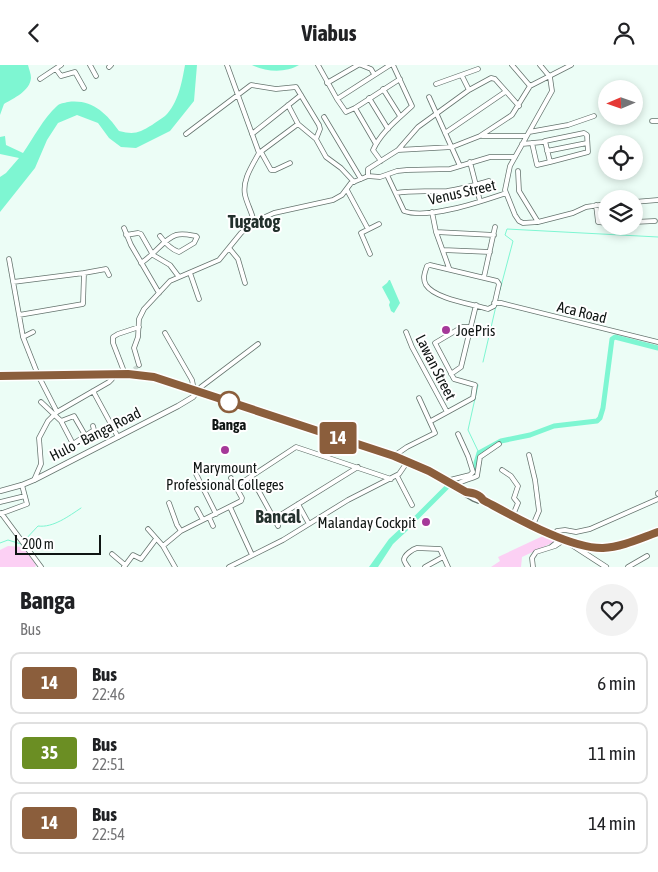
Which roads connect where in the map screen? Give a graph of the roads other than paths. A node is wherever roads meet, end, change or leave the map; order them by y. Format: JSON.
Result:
{"nodes":[{"id":1,"x":61,"y":65,"type":"edge"},
{"id":2,"x":90,"y":65,"type":"edge"},
{"id":3,"x":228,"y":65,"type":"edge"},
{"id":4,"x":318,"y":65,"type":"edge"},
{"id":5,"x":359,"y":65,"type":"edge"},
{"id":6,"x":391,"y":65,"type":"edge"},
{"id":7,"x":512,"y":65,"type":"edge"},
{"id":8,"x":540,"y":65,"type":"edge"},
{"id":9,"x":571,"y":65,"type":"edge"},
{"id":10,"x":56,"y":69,"type":"junction"},
{"id":11,"x":478,"y":69,"type":"dead end"},
{"id":12,"x":374,"y":74,"type":"junction"},
{"id":13,"x":96,"y":76,"type":"dead end"},
{"id":14,"x":462,"y":76,"type":"junction"},
{"id":15,"x":550,"y":77,"type":"junction"},
{"id":16,"x":40,"y":79,"type":"dead end"},
{"id":17,"x":400,"y":79,"type":"junction"},
{"id":18,"x":327,"y":83,"type":"junction"},
{"id":19,"x":436,"y":84,"type":"dead end"},
{"id":20,"x":530,"y":86,"type":"junction"},
{"id":21,"x":84,"y":88,"type":"dead end"},
{"id":22,"x":383,"y":89,"type":"junction"},
{"id":23,"x":469,"y":91,"type":"junction"},
{"id":24,"x":506,"y":92,"type":"junction"},
{"id":25,"x":301,"y":95,"type":"junction"},
{"id":26,"x":238,"y":96,"type":"junction"},
{"id":27,"x":429,"y":97,"type":"dead end"},
{"id":28,"x":369,"y":98,"type":"junction"},
{"id":29,"x":336,"y":99,"type":"junction"},
{"id":30,"x":288,"y":105,"type":"junction"},
{"id":31,"x":519,"y":106,"type":"junction"},
{"id":32,"x":355,"y":108,"type":"junction"},
{"id":33,"x":436,"y":113,"type":"junction"},
{"id":34,"x":400,"y":116,"type":"junction"},
{"id":35,"x":594,"y":116,"type":"dead end"},
{"id":36,"x":324,"y":117,"type":"dead end"},
{"id":37,"x":652,"y":121,"type":"dead end"},
{"id":38,"x":658,"y":121,"type":"edge"},
{"id":39,"x":298,"y":125,"type":"junction"},
{"id":40,"x":388,"y":129,"type":"junction"},
{"id":41,"x":529,"y":132,"type":"junction"},
{"id":42,"x":445,"y":133,"type":"junction"},
{"id":43,"x":186,"y":134,"type":"dead end"},
{"id":44,"x":252,"y":134,"type":"junction"},
{"id":45,"x":480,"y":136,"type":"junction"},
{"id":46,"x":526,"y":136,"type":"junction"},
{"id":47,"x":316,"y":139,"type":"junction"},
{"id":48,"x":545,"y":141,"type":"junction"},
{"id":49,"x":532,"y":143,"type":"junction"},
{"id":50,"x":587,"y":143,"type":"junction"},
{"id":51,"x":376,"y":144,"type":"junction"},
{"id":52,"x":522,"y":144,"type":"junction"},
{"id":53,"x":452,"y":147,"type":"junction"},
{"id":54,"x":398,"y":150,"type":"junction"},
{"id":55,"x":547,"y":151,"type":"junction"},
{"id":56,"x":260,"y":153,"type":"junction"},
{"id":57,"x":515,"y":157,"type":"junction"},
{"id":58,"x":380,"y":161,"type":"junction"},
{"id":59,"x":470,"y":162,"type":"junction"},
{"id":60,"x":290,"y":163,"type":"dead end"},
{"id":61,"x":550,"y":163,"type":"junction"},
{"id":62,"x":460,"y":166,"type":"junction"},
{"id":63,"x":518,"y":171,"type":"dead end"},
{"id":64,"x":387,"y":175,"type":"junction"},
{"id":65,"x":368,"y":177,"type":"junction"},
{"id":66,"x":361,"y":179,"type":"junction"},
{"id":67,"x":489,"y":181,"type":"dead end"},
{"id":68,"x":354,"y":182,"type":"junction"},
{"id":69,"x":476,"y":185,"type":"junction"},
{"id":70,"x":347,"y":190,"type":"junction"},
{"id":71,"x":396,"y":193,"type":"junction"},
{"id":72,"x":506,"y":193,"type":"junction"},
{"id":73,"x":658,"y":200,"type":"edge"},
{"id":74,"x":480,"y":201,"type":"junction"},
{"id":75,"x":643,"y":201,"type":"edge"},
{"id":76,"x":596,"y":205,"type":"joint"},
{"id":77,"x":432,"y":212,"type":"junction"},
{"id":78,"x":655,"y":221,"type":"dead end"},
{"id":79,"x":254,"y":222,"type":"junction"},
{"id":80,"x":538,"y":222,"type":"junction"},
{"id":81,"x":598,"y":222,"type":"edge"},
{"id":82,"x":643,"y":222,"type":"edge"},
{"id":83,"x":379,"y":224,"type":"dead end"},
{"id":84,"x":495,"y":227,"type":"dead end"},
{"id":85,"x":124,"y":228,"type":"dead end"},
{"id":86,"x":368,"y":229,"type":"junction"},
{"id":87,"x":436,"y":232,"type":"junction"},
{"id":88,"x":126,"y":235,"type":"junction"},
{"id":89,"x":494,"y":235,"type":"junction"},
{"id":90,"x":160,"y":236,"type":"dead end"},
{"id":91,"x":165,"y":243,"type":"junction"},
{"id":92,"x":229,"y":248,"type":"junction"},
{"id":93,"x":443,"y":250,"type":"junction"},
{"id":94,"x":490,"y":252,"type":"junction"},
{"id":95,"x":370,"y":254,"type":"dead end"},
{"id":96,"x":154,"y":255,"type":"junction"},
{"id":97,"x":9,"y":259,"type":"dead end"},
{"id":98,"x":141,"y":263,"type":"junction"},
{"id":99,"x":449,"y":268,"type":"junction"},
{"id":100,"x":84,"y":273,"type":"junction"},
{"id":101,"x":190,"y":273,"type":"junction"},
{"id":102,"x":109,"y":275,"type":"dead end"},
{"id":103,"x":179,"y":277,"type":"junction"},
{"id":104,"x":484,"y":277,"type":"junction"},
{"id":105,"x":13,"y":282,"type":"junction"},
{"id":106,"x":245,"y":283,"type":"dead end"},
{"id":107,"x":159,"y":293,"type":"junction"},
{"id":108,"x":198,"y":299,"type":"dead end"},
{"id":109,"x":494,"y":303,"type":"junction"},
{"id":110,"x":476,"y":305,"type":"junction"},
{"id":111,"x":18,"y":315,"type":"junction"},
{"id":112,"x":139,"y":327,"type":"junction"},
{"id":113,"x":471,"y":327,"type":"junction"},
{"id":114,"x":33,"y":332,"type":"dead end"},
{"id":115,"x":406,"y":332,"type":"dead end"},
{"id":116,"x":165,"y":333,"type":"dead end"},
{"id":117,"x":23,"y":337,"type":"junction"},
{"id":118,"x":658,"y":342,"type":"edge"},
{"id":119,"x":258,"y":344,"type":"dead end"},
{"id":120,"x":112,"y":374,"type":"junction"},
{"id":121,"x":125,"y":374,"type":"junction"},
{"id":122,"x":451,"y":374,"type":"junction"},
{"id":123,"x":38,"y":375,"type":"junction"},
{"id":124,"x":146,"y":375,"type":"junction"},
{"id":125,"x":0,"y":376,"type":"edge"},
{"id":126,"x":94,"y":391,"type":"junction"},
{"id":127,"x":196,"y":391,"type":"junction"},
{"id":128,"x":419,"y":398,"type":"dead end"},
{"id":129,"x":41,"y":402,"type":"dead end"},
{"id":130,"x":447,"y":412,"type":"junction"},
{"id":131,"x":56,"y":414,"type":"junction"},
{"id":132,"x":61,"y":421,"type":"junction"},
{"id":133,"x":431,"y":421,"type":"junction"},
{"id":134,"x":93,"y":426,"type":"dead end"},
{"id":135,"x":85,"y":435,"type":"junction"},
{"id":136,"x":458,"y":435,"type":"dead end"},
{"id":137,"x":118,"y":437,"type":"junction"},
{"id":138,"x":499,"y":444,"type":"dead end"},
{"id":139,"x":529,"y":455,"type":"dead end"},
{"id":140,"x":394,"y":456,"type":"junction"},
{"id":141,"x":408,"y":461,"type":"junction"},
{"id":142,"x":358,"y":467,"type":"junction"},
{"id":143,"x":502,"y":470,"type":"dead end"},
{"id":144,"x":196,"y":474,"type":"dead end"},
{"id":145,"x":397,"y":476,"type":"junction"},
{"id":146,"x":251,"y":477,"type":"junction"},
{"id":147,"x":231,"y":478,"type":"dead end"},
{"id":148,"x":391,"y":479,"type":"junction"},
{"id":149,"x":34,"y":480,"type":"junction"},
{"id":150,"x":451,"y":484,"type":"junction"},
{"id":151,"x":22,"y":485,"type":"junction"},
{"id":152,"x":235,"y":487,"type":"junction"},
{"id":153,"x":0,"y":491,"type":"edge"},
{"id":154,"x":25,"y":496,"type":"junction"},
{"id":155,"x":658,"y":499,"type":"edge"},
{"id":156,"x":0,"y":502,"type":"edge"},
{"id":157,"x":169,"y":503,"type":"dead end"},
{"id":158,"x":298,"y":504,"type":"junction"},
{"id":159,"x":412,"y":505,"type":"dead end"},
{"id":160,"x":230,"y":507,"type":"junction"},
{"id":161,"x":197,"y":509,"type":"dead end"},
{"id":162,"x":1,"y":513,"type":"edge"},
{"id":163,"x":216,"y":514,"type":"junction"},
{"id":164,"x":513,"y":515,"type":"junction"},
{"id":165,"x":209,"y":517,"type":"junction"},
{"id":166,"x":274,"y":519,"type":"junction"},
{"id":167,"x":203,"y":520,"type":"junction"},
{"id":168,"x":309,"y":524,"type":"junction"},
{"id":169,"x":533,"y":525,"type":"junction"},
{"id":170,"x":213,"y":526,"type":"dead end"},
{"id":171,"x":278,"y":526,"type":"dead end"},
{"id":172,"x":148,"y":529,"type":"dead end"},
{"id":173,"x":181,"y":531,"type":"junction"},
{"id":174,"x":658,"y":532,"type":"edge"},
{"id":175,"x":554,"y":535,"type":"junction"},
{"id":176,"x":156,"y":539,"type":"junction"},
{"id":177,"x":564,"y":540,"type":"junction"},
{"id":178,"x":164,"y":546,"type":"junction"},
{"id":179,"x":583,"y":546,"type":"junction"},
{"id":180,"x":584,"y":553,"type":"junction"},
{"id":181,"x":112,"y":555,"type":"dead end"},
{"id":182,"x":252,"y":555,"type":"junction"},
{"id":183,"x":647,"y":556,"type":"dead end"},
{"id":184,"x":443,"y":557,"type":"junction"},
{"id":185,"x":124,"y":566,"type":"edge"},
{"id":186,"x":41,"y":567,"type":"edge"},
{"id":187,"x":175,"y":567,"type":"edge"},
{"id":188,"x":229,"y":567,"type":"edge"},
{"id":189,"x":408,"y":567,"type":"edge"},
{"id":190,"x":425,"y":567,"type":"edge"},
{"id":191,"x":448,"y":567,"type":"edge"},
{"id":192,"x":533,"y":567,"type":"edge"},
{"id":193,"x":606,"y":567,"type":"edge"},
{"id":194,"x":628,"y":567,"type":"edge"}],
"edges":[{"from":1,"to":10,"type":"street"},
{"from":2,"to":13,"type":"street"},
{"from":3,"to":26,"type":"street"},
{"from":4,"to":18,"type":"street"},
{"from":5,"to":12,"type":"street"},
{"from":5,"to":18,"type":"street"},
{"from":6,"to":12,"type":"street"},
{"from":6,"to":17,"type":"street"},
{"from":7,"to":20,"type":"street"},
{"from":8,"to":15,"type":"street"},
{"from":9,"to":15,"type":"street"},
{"from":10,"to":16,"type":"street"},
{"from":10,"to":21,"type":"street"},
{"from":11,"to":14,"type":"street"},
{"from":12,"to":29,"type":"street"},
{"from":14,"to":19,"type":"street"},
{"from":14,"to":23,"type":"street"},
{"from":15,"to":20,"type":"street"},
{"from":15,"to":41,"type":"street"},
{"from":17,"to":22,"type":"street"},
{"from":17,"to":34,"type":"street"},
{"from":18,"to":29,"type":"street"},
{"from":20,"to":31,"type":"street"},
{"from":22,"to":28,"type":"street"},
{"from":22,"to":34,"type":"street"},
{"from":23,"to":24,"type":"street"},
{"from":23,"to":33,"type":"street"},
{"from":24,"to":31,"type":"street"},
{"from":24,"to":42,"type":"street"},
{"from":25,"to":26,"type":"street"},
{"from":25,"to":30,"type":"street"},
{"from":25,"to":47,"type":"street"},
{"from":26,"to":43,"type":"street"},
{"from":26,"to":44,"type":"street"},
{"from":27,"to":33,"type":"street"},
{"from":28,"to":32,"type":"street"},
{"from":28,"to":40,"type":"street"},
{"from":29,"to":32,"type":"street"},
{"from":30,"to":39,"type":"street"},
{"from":30,"to":44,"type":"street"},
{"from":31,"to":45,"type":"street"},
{"from":32,"to":51,"type":"street"},
{"from":33,"to":42,"type":"street"},
{"from":33,"to":54,"type":"street"},
{"from":34,"to":40,"type":"street"},
{"from":35,"to":41,"type":"street"},
{"from":36,"to":66,"type":"street"},
{"from":37,"to":38,"type":"street"},
{"from":39,"to":47,"type":"street"},
{"from":39,"to":56,"type":"street"},
{"from":40,"to":51,"type":"street"},
{"from":41,"to":46,"type":"street"},
{"from":42,"to":53,"type":"street"},
{"from":44,"to":56,"type":"street"},
{"from":45,"to":46,"type":"street"},
{"from":45,"to":53,"type":"street"},
{"from":46,"to":52,"type":"street"},
{"from":47,"to":68,"type":"street"},
{"from":48,"to":49,"type":"street"},
{"from":48,"to":50,"type":"street"},
{"from":48,"to":55,"type":"street"},
{"from":49,"to":52,"type":"street"},
{"from":49,"to":61,"type":"street"},
{"from":50,"to":55,"type":"street"},
{"from":50,"to":61,"type":"street"},
{"from":51,"to":58,"type":"street"},
{"from":52,"to":57,"type":"street"},
{"from":53,"to":54,"type":"street"},
{"from":53,"to":62,"type":"street"},
{"from":54,"to":58,"type":"street"},
{"from":55,"to":61,"type":"street"},
{"from":56,"to":60,"type":"street"},
{"from":56,"to":79,"type":"street"},
{"from":57,"to":59,"type":"street"},
{"from":57,"to":72,"type":"street"},
{"from":58,"to":65,"type":"street"},
{"from":59,"to":62,"type":"street"},
{"from":59,"to":69,"type":"street"},
{"from":62,"to":64,"type":"street"},
{"from":63,"to":80,"type":"street"},
{"from":64,"to":65,"type":"street"},
{"from":64,"to":71,"type":"street","name":"Venus Street"},
{"from":65,"to":66,"type":"street"},
{"from":66,"to":68,"type":"street"},
{"from":67,"to":69,"type":"street"},
{"from":68,"to":70,"type":"street"},
{"from":69,"to":71,"type":"street"},
{"from":69,"to":74,"type":"street"},
{"from":70,"to":79,"type":"street"},
{"from":70,"to":86,"type":"street"},
{"from":71,"to":77,"type":"street","name":"Venus Street"},
{"from":72,"to":74,"type":"street","name":"Venus Street"},
{"from":72,"to":80,"type":"street"},
{"from":73,"to":75,"type":"street"},
{"from":74,"to":77,"type":"street","name":"Venus Street"},
{"from":76,"to":80,"type":"street"},
{"from":76,"to":81,"type":"street"},
{"from":77,"to":87,"type":"street"},
{"from":78,"to":82,"type":"street"},
{"from":79,"to":92,"type":"street"},
{"from":83,"to":86,"type":"street"},
{"from":84,"to":89,"type":"street"},
{"from":85,"to":88,"type":"street"},
{"from":86,"to":95,"type":"street"},
{"from":87,"to":89,"type":"street"},
{"from":87,"to":93,"type":"street"},
{"from":88,"to":96,"type":"street"},
{"from":88,"to":98,"type":"street"},
{"from":89,"to":94,"type":"street"},
{"from":90,"to":91,"type":"street"},
{"from":91,"to":91,"type":"street"},
{"from":91,"to":96,"type":"street"},
{"from":92,"to":101,"type":"street"},
{"from":92,"to":106,"type":"street"},
{"from":93,"to":94,"type":"street"},
{"from":93,"to":99,"type":"street"},
{"from":94,"to":104,"type":"street"},
{"from":96,"to":98,"type":"street"},
{"from":96,"to":103,"type":"street"},
{"from":97,"to":105,"type":"street"},
{"from":98,"to":107,"type":"street"},
{"from":99,"to":104,"type":"street"},
{"from":99,"to":110,"type":"street"},
{"from":100,"to":102,"type":"street"},
{"from":100,"to":105,"type":"street"},
{"from":100,"to":111,"type":"street"},
{"from":101,"to":103,"type":"street"},
{"from":101,"to":108,"type":"street"},
{"from":103,"to":107,"type":"street"},
{"from":104,"to":109,"type":"street"},
{"from":105,"to":111,"type":"street"},
{"from":107,"to":112,"type":"street"},
{"from":109,"to":110,"type":"street","name":"Aca Road"},
{"from":109,"to":118,"type":"street","name":"Aca Road"},
{"from":110,"to":113,"type":"street"},
{"from":111,"to":117,"type":"street"},
{"from":112,"to":121,"type":"street"},
{"from":112,"to":124,"type":"street"},
{"from":113,"to":122,"type":"street"},
{"from":113,"to":122,"type":"street"},
{"from":114,"to":117,"type":"street"},
{"from":115,"to":130,"type":"street","name":"Lawan Street"},
{"from":116,"to":127,"type":"street"},
{"from":117,"to":123,"type":"street"},
{"from":119,"to":127,"type":"street"},
{"from":120,"to":121,"type":"highway"},
{"from":120,"to":123,"type":"highway"},
{"from":120,"to":126,"type":"street"},
{"from":121,"to":124,"type":"highway"},
{"from":122,"to":130,"type":"street"},
{"from":123,"to":125,"type":"highway"},
{"from":123,"to":131,"type":"street"},
{"from":124,"to":127,"type":"highway"},
{"from":126,"to":131,"type":"street"},
{"from":126,"to":137,"type":"street"},
{"from":127,"to":137,"type":"main road","name":"Hulo - Banga Road"},
{"from":127,"to":140,"type":"highway"},
{"from":128,"to":133,"type":"street"},
{"from":129,"to":131,"type":"street"},
{"from":130,"to":133,"type":"street"},
{"from":131,"to":132,"type":"street"},
{"from":131,"to":149,"type":"street"},
{"from":132,"to":135,"type":"street"},
{"from":132,"to":135,"type":"street"},
{"from":133,"to":140,"type":"street"},
{"from":134,"to":135,"type":"street"},
{"from":136,"to":150,"type":"street"},
{"from":137,"to":149,"type":"main road","name":"Hulo - Banga Road"},
{"from":138,"to":150,"type":"street"},
{"from":139,"to":169,"type":"street"},
{"from":140,"to":141,"type":"highway"},
{"from":141,"to":145,"type":"street"},
{"from":141,"to":150,"type":"highway"},
{"from":142,"to":146,"type":"street"},
{"from":142,"to":148,"type":"street"},
{"from":142,"to":158,"type":"street"},
{"from":143,"to":164,"type":"street"},
{"from":144,"to":163,"type":"street"},
{"from":145,"to":148,"type":"street"},
{"from":145,"to":159,"type":"street"},
{"from":146,"to":152,"type":"street"},
{"from":146,"to":166,"type":"street"},
{"from":147,"to":152,"type":"street"},
{"from":148,"to":168,"type":"street"},
{"from":149,"to":151,"type":"main road","name":"Hulo - Banga Road"},
{"from":150,"to":164,"type":"highway"},
{"from":151,"to":153,"type":"main road","name":"Hulo - Banga Road"},
{"from":151,"to":154,"type":"street"},
{"from":152,"to":160,"type":"street"},
{"from":154,"to":156,"type":"street"},
{"from":154,"to":162,"type":"street"},
{"from":155,"to":175,"type":"street"},
{"from":157,"to":173,"type":"street"},
{"from":158,"to":166,"type":"street"},
{"from":158,"to":168,"type":"street"},
{"from":160,"to":163,"type":"street"},
{"from":160,"to":182,"type":"street"},
{"from":161,"to":167,"type":"street"},
{"from":162,"to":186,"type":"street"},
{"from":163,"to":165,"type":"street"},
{"from":164,"to":169,"type":"highway"},
{"from":165,"to":167,"type":"street"},
{"from":165,"to":170,"type":"street"},
{"from":166,"to":171,"type":"street"},
{"from":167,"to":173,"type":"street"},
{"from":168,"to":182,"type":"street"},
{"from":169,"to":175,"type":"highway"},
{"from":172,"to":176,"type":"street"},
{"from":173,"to":178,"type":"street"},
{"from":174,"to":179,"type":"highway"},
{"from":175,"to":177,"type":"highway"},
{"from":176,"to":178,"type":"street"},
{"from":176,"to":185,"type":"street"},
{"from":177,"to":179,"type":"highway"},
{"from":177,"to":180,"type":"main road"},
{"from":177,"to":192,"type":"street"},
{"from":178,"to":187,"type":"street"},
{"from":179,"to":180,"type":"main road"},
{"from":180,"to":193,"type":"main road"},
{"from":181,"to":185,"type":"street"},
{"from":182,"to":188,"type":"street"},
{"from":183,"to":194,"type":"street"},
{"from":184,"to":189,"type":"street"},
{"from":184,"to":190,"type":"street"},
{"from":184,"to":191,"type":"street"}]}
